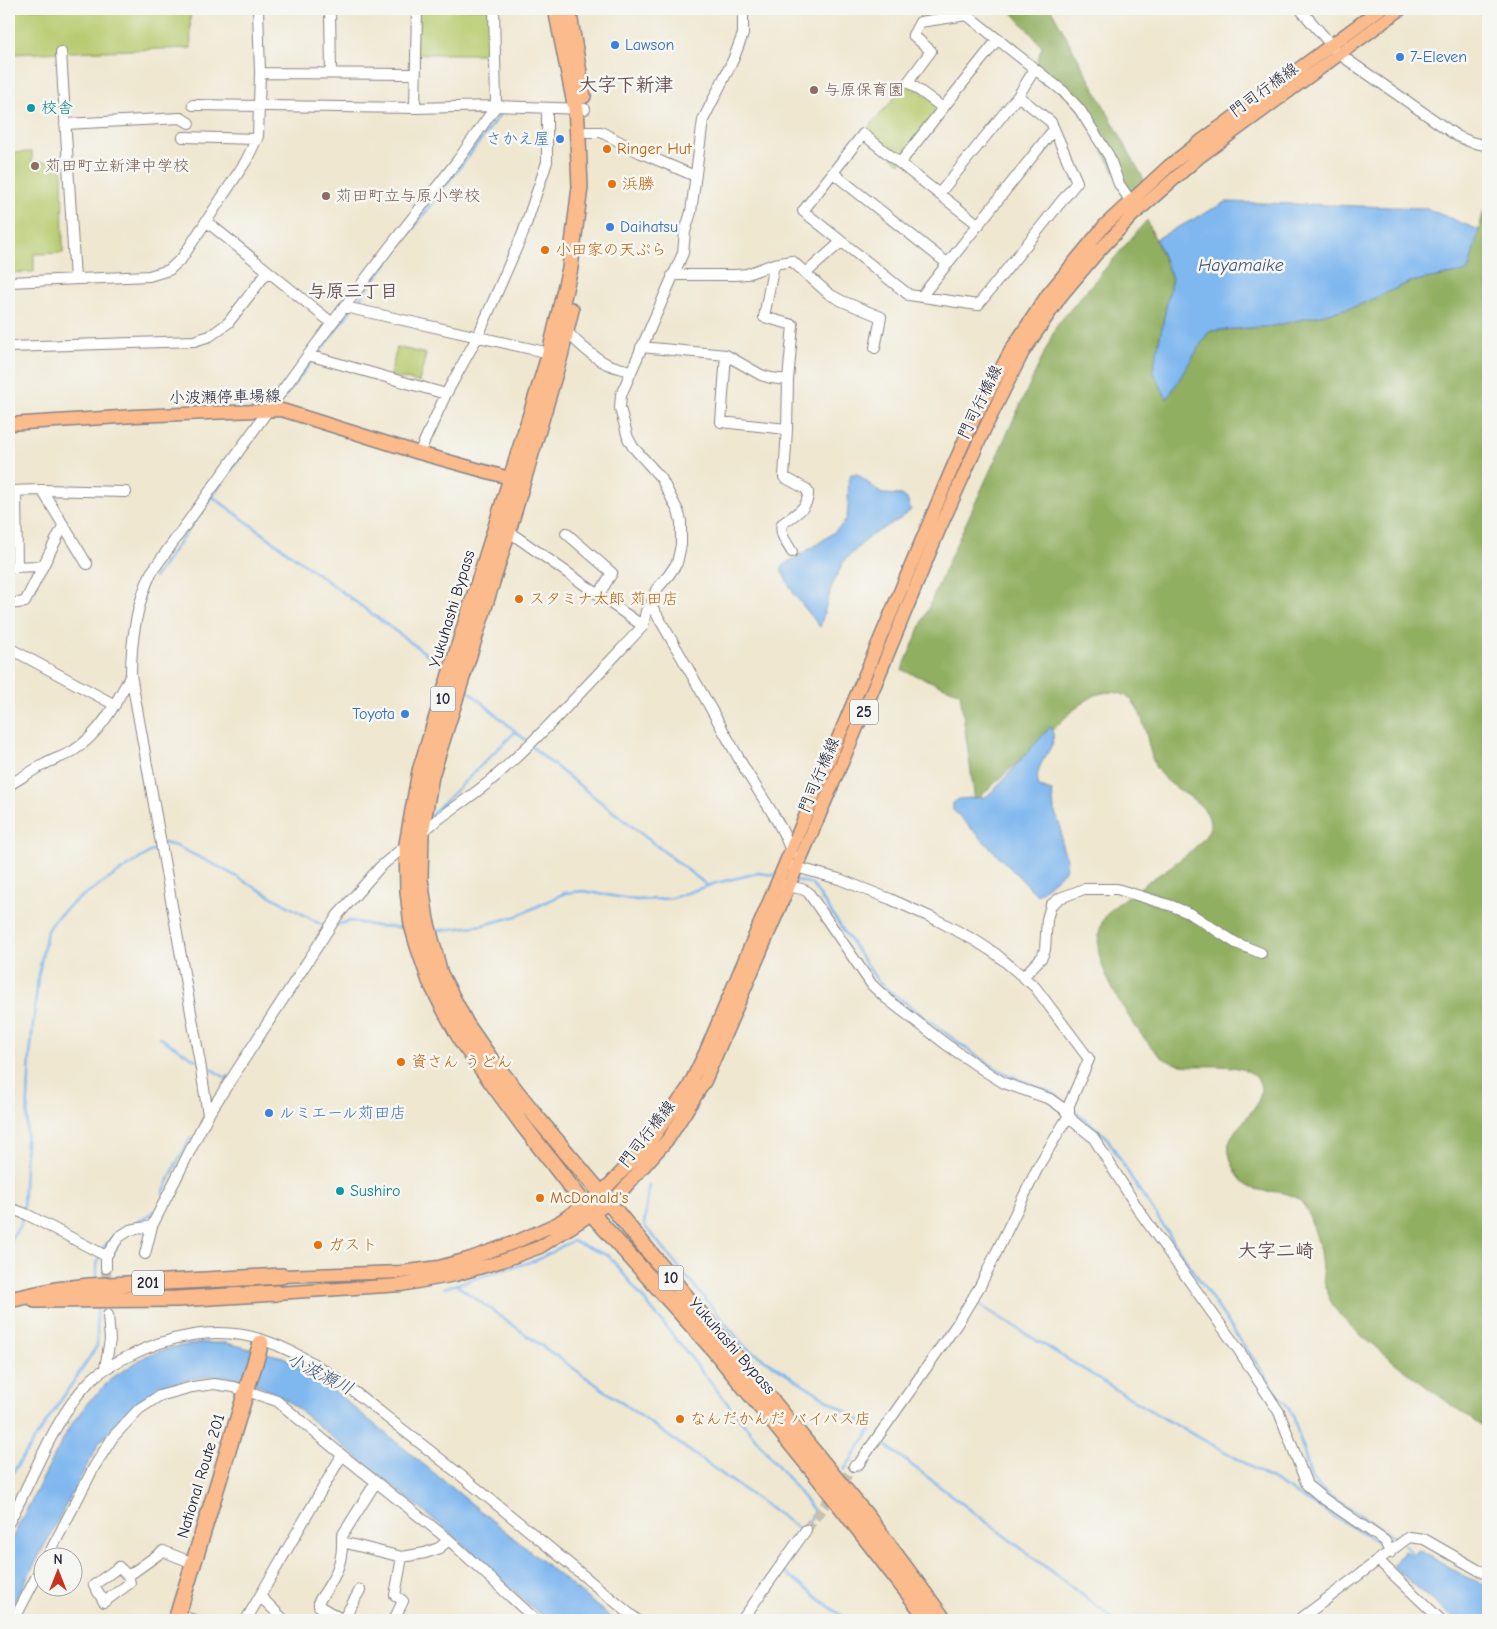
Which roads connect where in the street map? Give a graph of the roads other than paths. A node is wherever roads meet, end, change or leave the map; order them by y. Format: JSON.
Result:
{"nodes":[{"id":1,"x":258,"y":9,"type":"edge"},
{"id":2,"x":330,"y":9,"type":"edge"},
{"id":3,"x":417,"y":9,"type":"edge"},
{"id":4,"x":425,"y":9,"type":"edge"},
{"id":5,"x":494,"y":9,"type":"edge"},
{"id":6,"x":556,"y":9,"type":"edge"},
{"id":7,"x":568,"y":9,"type":"edge"},
{"id":8,"x":743,"y":9,"type":"edge"},
{"id":9,"x":1300,"y":9,"type":"edge"},
{"id":10,"x":1380,"y":9,"type":"edge"},
{"id":11,"x":1401,"y":9,"type":"edge"},
{"id":12,"x":998,"y":40,"type":"junction"},
{"id":13,"x":1335,"y":50,"type":"junction"},
{"id":14,"x":61,"y":52,"type":"dead end"},
{"id":15,"x":1035,"y":69,"type":"junction"},
{"id":16,"x":331,"y":72,"type":"junction"},
{"id":17,"x":260,"y":73,"type":"junction"},
{"id":18,"x":415,"y":74,"type":"junction"},
{"id":19,"x":1018,"y":96,"type":"junction"},
{"id":20,"x":193,"y":105,"type":"dead end"},
{"id":21,"x":259,"y":106,"type":"junction"},
{"id":22,"x":496,"y":106,"type":"junction"},
{"id":23,"x":415,"y":108,"type":"junction"},
{"id":24,"x":547,"y":108,"type":"junction"},
{"id":25,"x":943,"y":108,"type":"junction"},
{"id":26,"x":580,"y":109,"type":"junction"},
{"id":27,"x":189,"y":123,"type":"dead end"},
{"id":28,"x":65,"y":124,"type":"junction"},
{"id":29,"x":1054,"y":130,"type":"junction"},
{"id":30,"x":587,"y":132,"type":"junction"},
{"id":31,"x":184,"y":138,"type":"dead end"},
{"id":32,"x":256,"y":139,"type":"junction"},
{"id":33,"x":1488,"y":146,"type":"edge"},
{"id":34,"x":900,"y":163,"type":"junction"},
{"id":35,"x":833,"y":173,"type":"junction"},
{"id":36,"x":695,"y":176,"type":"junction"},
{"id":37,"x":939,"y":194,"type":"junction"},
{"id":38,"x":1134,"y":206,"type":"junction"},
{"id":39,"x":206,"y":222,"type":"junction"},
{"id":40,"x":979,"y":225,"type":"junction"},
{"id":41,"x":841,"y":242,"type":"junction"},
{"id":42,"x":774,"y":264,"type":"junction"},
{"id":43,"x":948,"y":264,"type":"junction"},
{"id":44,"x":268,"y":271,"type":"junction"},
{"id":45,"x":806,"y":274,"type":"junction"},
{"id":46,"x":672,"y":276,"type":"junction"},
{"id":47,"x":75,"y":279,"type":"junction"},
{"id":48,"x":9,"y":282,"type":"edge"},
{"id":49,"x":922,"y":297,"type":"junction"},
{"id":50,"x":346,"y":307,"type":"junction"},
{"id":51,"x":332,"y":323,"type":"junction"},
{"id":52,"x":563,"y":326,"type":"junction"},
{"id":53,"x":478,"y":336,"type":"junction"},
{"id":54,"x":641,"y":347,"type":"junction"},
{"id":55,"x":9,"y":348,"type":"edge"},
{"id":56,"x":875,"y":348,"type":"dead end"},
{"id":57,"x":555,"y":354,"type":"junction"},
{"id":58,"x":726,"y":354,"type":"junction"},
{"id":59,"x":308,"y":355,"type":"junction"},
{"id":60,"x":630,"y":371,"type":"junction"},
{"id":61,"x":788,"y":380,"type":"junction"},
{"id":62,"x":446,"y":394,"type":"junction"},
{"id":63,"x":268,"y":410,"type":"junction"},
{"id":64,"x":9,"y":424,"type":"edge"},
{"id":65,"x":787,"y":429,"type":"junction"},
{"id":66,"x":418,"y":452,"type":"junction"},
{"id":67,"x":516,"y":480,"type":"junction"},
{"id":68,"x":42,"y":490,"type":"junction"},
{"id":69,"x":12,"y":491,"type":"edge"},
{"id":70,"x":126,"y":492,"type":"dead end"},
{"id":71,"x":63,"y":526,"type":"junction"},
{"id":72,"x":508,"y":531,"type":"junction"},
{"id":73,"x":566,"y":533,"type":"dead end"},
{"id":74,"x":792,"y":552,"type":"dead end"},
{"id":75,"x":87,"y":564,"type":"dead end"},
{"id":76,"x":42,"y":566,"type":"junction"},
{"id":77,"x":13,"y":567,"type":"edge"},
{"id":78,"x":599,"y":594,"type":"junction"},
{"id":79,"x":9,"y":604,"type":"edge"},
{"id":80,"x":651,"y":605,"type":"junction"},
{"id":81,"x":643,"y":626,"type":"junction"},
{"id":82,"x":9,"y":648,"type":"edge"},
{"id":83,"x":131,"y":675,"type":"junction"},
{"id":84,"x":115,"y":705,"type":"junction"},
{"id":85,"x":9,"y":785,"type":"edge"},
{"id":86,"x":421,"y":833,"type":"junction"},
{"id":87,"x":408,"y":844,"type":"junction"},
{"id":88,"x":791,"y":850,"type":"junction"},
{"id":89,"x":792,"y":866,"type":"junction"},
{"id":90,"x":782,"y":885,"type":"junction"},
{"id":91,"x":1261,"y":953,"type":"dead end"},
{"id":92,"x":1023,"y":977,"type":"junction"},
{"id":93,"x":208,"y":1115,"type":"junction"},
{"id":94,"x":1069,"y":1116,"type":"junction"},
{"id":95,"x":605,"y":1198,"type":"junction"},
{"id":96,"x":9,"y":1208,"type":"edge"},
{"id":97,"x":588,"y":1209,"type":"junction"},
{"id":98,"x":152,"y":1226,"type":"junction"},
{"id":99,"x":145,"y":1254,"type":"dead end"},
{"id":100,"x":106,"y":1256,"type":"junction"},
{"id":101,"x":106,"y":1268,"type":"tunnel mouth"},
{"id":102,"x":282,"y":1276,"type":"joint"},
{"id":103,"x":277,"y":1293,"type":"joint"},
{"id":104,"x":12,"y":1300,"type":"edge"},
{"id":105,"x":108,"y":1315,"type":"tunnel mouth"},
{"id":106,"x":261,"y":1343,"type":"dead end"},
{"id":107,"x":105,"y":1368,"type":"junction"},
{"id":108,"x":246,"y":1389,"type":"junction"},
{"id":109,"x":342,"y":1455,"type":"junction"},
{"id":110,"x":854,"y":1466,"type":"tunnel mouth"},
{"id":111,"x":376,"y":1482,"type":"junction"},
{"id":112,"x":9,"y":1522,"type":"edge"},
{"id":113,"x":806,"y":1530,"type":"tunnel mouth"},
{"id":114,"x":449,"y":1540,"type":"junction"},
{"id":115,"x":342,"y":1542,"type":"junction"},
{"id":116,"x":53,"y":1546,"type":"edge"},
{"id":117,"x":1390,"y":1553,"type":"junction"},
{"id":118,"x":402,"y":1557,"type":"junction"},
{"id":119,"x":1378,"y":1561,"type":"junction"},
{"id":120,"x":193,"y":1564,"type":"junction"},
{"id":121,"x":1488,"y":1574,"type":"edge"},
{"id":122,"x":128,"y":1576,"type":"dead end"},
{"id":123,"x":32,"y":1585,"type":"edge"},
{"id":124,"x":360,"y":1590,"type":"dead end"},
{"id":125,"x":261,"y":1597,"type":"junction"},
{"id":126,"x":176,"y":1618,"type":"edge"},
{"id":127,"x":396,"y":1619,"type":"edge"},
{"id":128,"x":14,"y":1620,"type":"edge"},
{"id":129,"x":195,"y":1620,"type":"edge"},
{"id":130,"x":246,"y":1620,"type":"edge"},
{"id":131,"x":284,"y":1620,"type":"edge"},
{"id":132,"x":343,"y":1620,"type":"edge"},
{"id":133,"x":536,"y":1620,"type":"edge"},
{"id":134,"x":637,"y":1620,"type":"edge"},
{"id":135,"x":742,"y":1620,"type":"edge"},
{"id":136,"x":929,"y":1620,"type":"edge"},
{"id":137,"x":944,"y":1620,"type":"edge"},
{"id":138,"x":1300,"y":1620,"type":"edge"},
{"id":139,"x":1441,"y":1620,"type":"edge"}],
"edges":[{"from":1,"to":17,"type":"street"},
{"from":2,"to":16,"type":"street"},
{"from":3,"to":4,"type":"street"},
{"from":3,"to":18,"type":"street"},
{"from":5,"to":22,"type":"street"},
{"from":6,"to":26,"type":"highway","number":"10"},
{"from":7,"to":26,"type":"highway","number":"10"},
{"from":8,"to":36,"type":"street"},
{"from":9,"to":13,"type":"street"},
{"from":10,"to":13,"type":"main road","name":"門司行橋線","number":"25"},
{"from":11,"to":13,"type":"main road","name":"門司行橋線","number":"25"},
{"from":12,"to":15,"type":"street"},
{"from":12,"to":25,"type":"street"},
{"from":12,"to":25,"type":"street"},
{"from":13,"to":33,"type":"street"},
{"from":13,"to":38,"type":"main road","name":"門司行橋線","number":"25"},
{"from":14,"to":28,"type":"street"},
{"from":15,"to":19,"type":"street"},
{"from":15,"to":38,"type":"street"},
{"from":16,"to":17,"type":"street"},
{"from":16,"to":18,"type":"street"},
{"from":17,"to":21,"type":"street"},
{"from":18,"to":23,"type":"street"},
{"from":19,"to":29,"type":"street"},
{"from":19,"to":37,"type":"street"},
{"from":20,"to":21,"type":"street"},
{"from":21,"to":23,"type":"street"},
{"from":21,"to":32,"type":"street"},
{"from":22,"to":23,"type":"street"},
{"from":22,"to":24,"type":"street"},
{"from":22,"to":50,"type":"street"},
{"from":24,"to":26,"type":"street"},
{"from":24,"to":53,"type":"street"},
{"from":25,"to":34,"type":"street"},
{"from":26,"to":30,"type":"highway","number":"10"},
{"from":26,"to":52,"type":"highway","number":"10"},
{"from":27,"to":28,"type":"street"},
{"from":28,"to":47,"type":"street"},
{"from":29,"to":40,"type":"street"},
{"from":29,"to":49,"type":"street"},
{"from":30,"to":36,"type":"street"},
{"from":30,"to":52,"type":"highway","number":"10"},
{"from":31,"to":32,"type":"street"},
{"from":32,"to":39,"type":"street"},
{"from":34,"to":35,"type":"street"},
{"from":34,"to":37,"type":"street"},
{"from":35,"to":41,"type":"street"},
{"from":35,"to":43,"type":"street"},
{"from":36,"to":46,"type":"street"},
{"from":37,"to":40,"type":"street"},
{"from":38,"to":88,"type":"main road","name":"門司行橋線","number":"25"},
{"from":38,"to":89,"type":"main road","name":"門司行橋線","number":"25"},
{"from":39,"to":44,"type":"street"},
{"from":39,"to":47,"type":"street"},
{"from":40,"to":43,"type":"street"},
{"from":41,"to":45,"type":"street"},
{"from":41,"to":49,"type":"street"},
{"from":42,"to":45,"type":"street"},
{"from":42,"to":46,"type":"street"},
{"from":42,"to":61,"type":"street"},
{"from":43,"to":49,"type":"street"},
{"from":44,"to":51,"type":"street"},
{"from":44,"to":55,"type":"street"},
{"from":45,"to":56,"type":"street"},
{"from":46,"to":54,"type":"street"},
{"from":47,"to":48,"type":"street"},
{"from":50,"to":51,"type":"street"},
{"from":50,"to":53,"type":"street"},
{"from":51,"to":59,"type":"street"},
{"from":52,"to":57,"type":"highway","number":"10"},
{"from":52,"to":60,"type":"street"},
{"from":53,"to":57,"type":"street"},
{"from":53,"to":62,"type":"street"},
{"from":54,"to":58,"type":"street"},
{"from":54,"to":60,"type":"street"},
{"from":57,"to":67,"type":"highway","number":"10"},
{"from":58,"to":61,"type":"street"},
{"from":58,"to":65,"type":"street"},
{"from":59,"to":62,"type":"street"},
{"from":59,"to":63,"type":"street"},
{"from":60,"to":80,"type":"street"},
{"from":61,"to":65,"type":"street"},
{"from":62,"to":66,"type":"street"},
{"from":63,"to":64,"type":"main road","name":"小波瀬停車場線"},
{"from":63,"to":66,"type":"main road","name":"小波瀬停車場線"},
{"from":63,"to":83,"type":"street"},
{"from":65,"to":74,"type":"street"},
{"from":66,"to":67,"type":"main road","name":"小波瀬停車場線"},
{"from":67,"to":72,"type":"highway","name":"Yukuhashi Bypass","number":"10"},
{"from":67,"to":87,"type":"highway","name":"Yukuhashi Bypass","number":"10"},
{"from":68,"to":69,"type":"street"},
{"from":68,"to":70,"type":"street"},
{"from":68,"to":71,"type":"street"},
{"from":69,"to":77,"type":"street"},
{"from":71,"to":75,"type":"street"},
{"from":71,"to":76,"type":"street"},
{"from":72,"to":78,"type":"street"},
{"from":72,"to":86,"type":"highway","name":"Yukuhashi Bypass","number":"10"},
{"from":73,"to":78,"type":"street"},
{"from":76,"to":77,"type":"street"},
{"from":76,"to":79,"type":"street"},
{"from":78,"to":81,"type":"street"},
{"from":80,"to":81,"type":"street"},
{"from":80,"to":88,"type":"street"},
{"from":81,"to":86,"type":"street"},
{"from":82,"to":84,"type":"street"},
{"from":83,"to":84,"type":"street"},
{"from":83,"to":93,"type":"street"},
{"from":84,"to":85,"type":"street"},
{"from":86,"to":87,"type":"street"},
{"from":86,"to":95,"type":"highway","name":"Yukuhashi Bypass","number":"10"},
{"from":87,"to":93,"type":"street"},
{"from":87,"to":97,"type":"highway","name":"Yukuhashi Bypass","number":"10"},
{"from":88,"to":89,"type":"main road","name":"門司行橋線","number":"25"},
{"from":89,"to":90,"type":"main road","name":"門司行橋線","number":"25"},
{"from":89,"to":92,"type":"street"},
{"from":90,"to":94,"type":"street"},
{"from":90,"to":95,"type":"main road","name":"門司行橋線","number":"25"},
{"from":91,"to":92,"type":"street"},
{"from":92,"to":94,"type":"street"},
{"from":93,"to":98,"type":"street"},
{"from":94,"to":110,"type":"street"},
{"from":94,"to":117,"type":"street"},
{"from":95,"to":97,"type":"main road","name":"門司行橋線","number":"25"},
{"from":95,"to":137,"type":"highway","name":"Yukuhashi Bypass","number":"10"},
{"from":96,"to":100,"type":"street"},
{"from":97,"to":102,"type":"main road","name":"門司行橋線","number":"25"},
{"from":97,"to":103,"type":"main road","name":"門司行橋線","number":"25"},
{"from":97,"to":136,"type":"highway","name":"Yukuhashi Bypass","number":"10"},
{"from":98,"to":99,"type":"street"},
{"from":98,"to":100,"type":"street"},
{"from":100,"to":101,"type":"street"},
{"from":102,"to":104,"type":"highway","number":"201"},
{"from":103,"to":104,"type":"highway","number":"201"},
{"from":105,"to":107,"type":"street"},
{"from":106,"to":108,"type":"highway","name":"National Route 201"},
{"from":107,"to":112,"type":"street"},
{"from":107,"to":134,"type":"street"},
{"from":108,"to":109,"type":"street"},
{"from":108,"to":116,"type":"street"},
{"from":108,"to":120,"type":"highway","name":"National Route 201"},
{"from":109,"to":111,"type":"street"},
{"from":109,"to":125,"type":"street"},
{"from":111,"to":114,"type":"street"},
{"from":111,"to":115,"type":"street"},
{"from":113,"to":135,"type":"street"},
{"from":114,"to":118,"type":"street"},
{"from":114,"to":133,"type":"street"},
{"from":115,"to":118,"type":"street"},
{"from":115,"to":132,"type":"street"},
{"from":117,"to":119,"type":"street"},
{"from":117,"to":121,"type":"street"},
{"from":118,"to":127,"type":"street"},
{"from":119,"to":138,"type":"street"},
{"from":119,"to":139,"type":"street"},
{"from":120,"to":122,"type":"street"},
{"from":120,"to":126,"type":"highway","name":"National Route 201"},
{"from":123,"to":128,"type":"street"},
{"from":124,"to":132,"type":"street"},
{"from":125,"to":130,"type":"street"},
{"from":125,"to":131,"type":"street"},
{"from":126,"to":129,"type":"street"}]}
